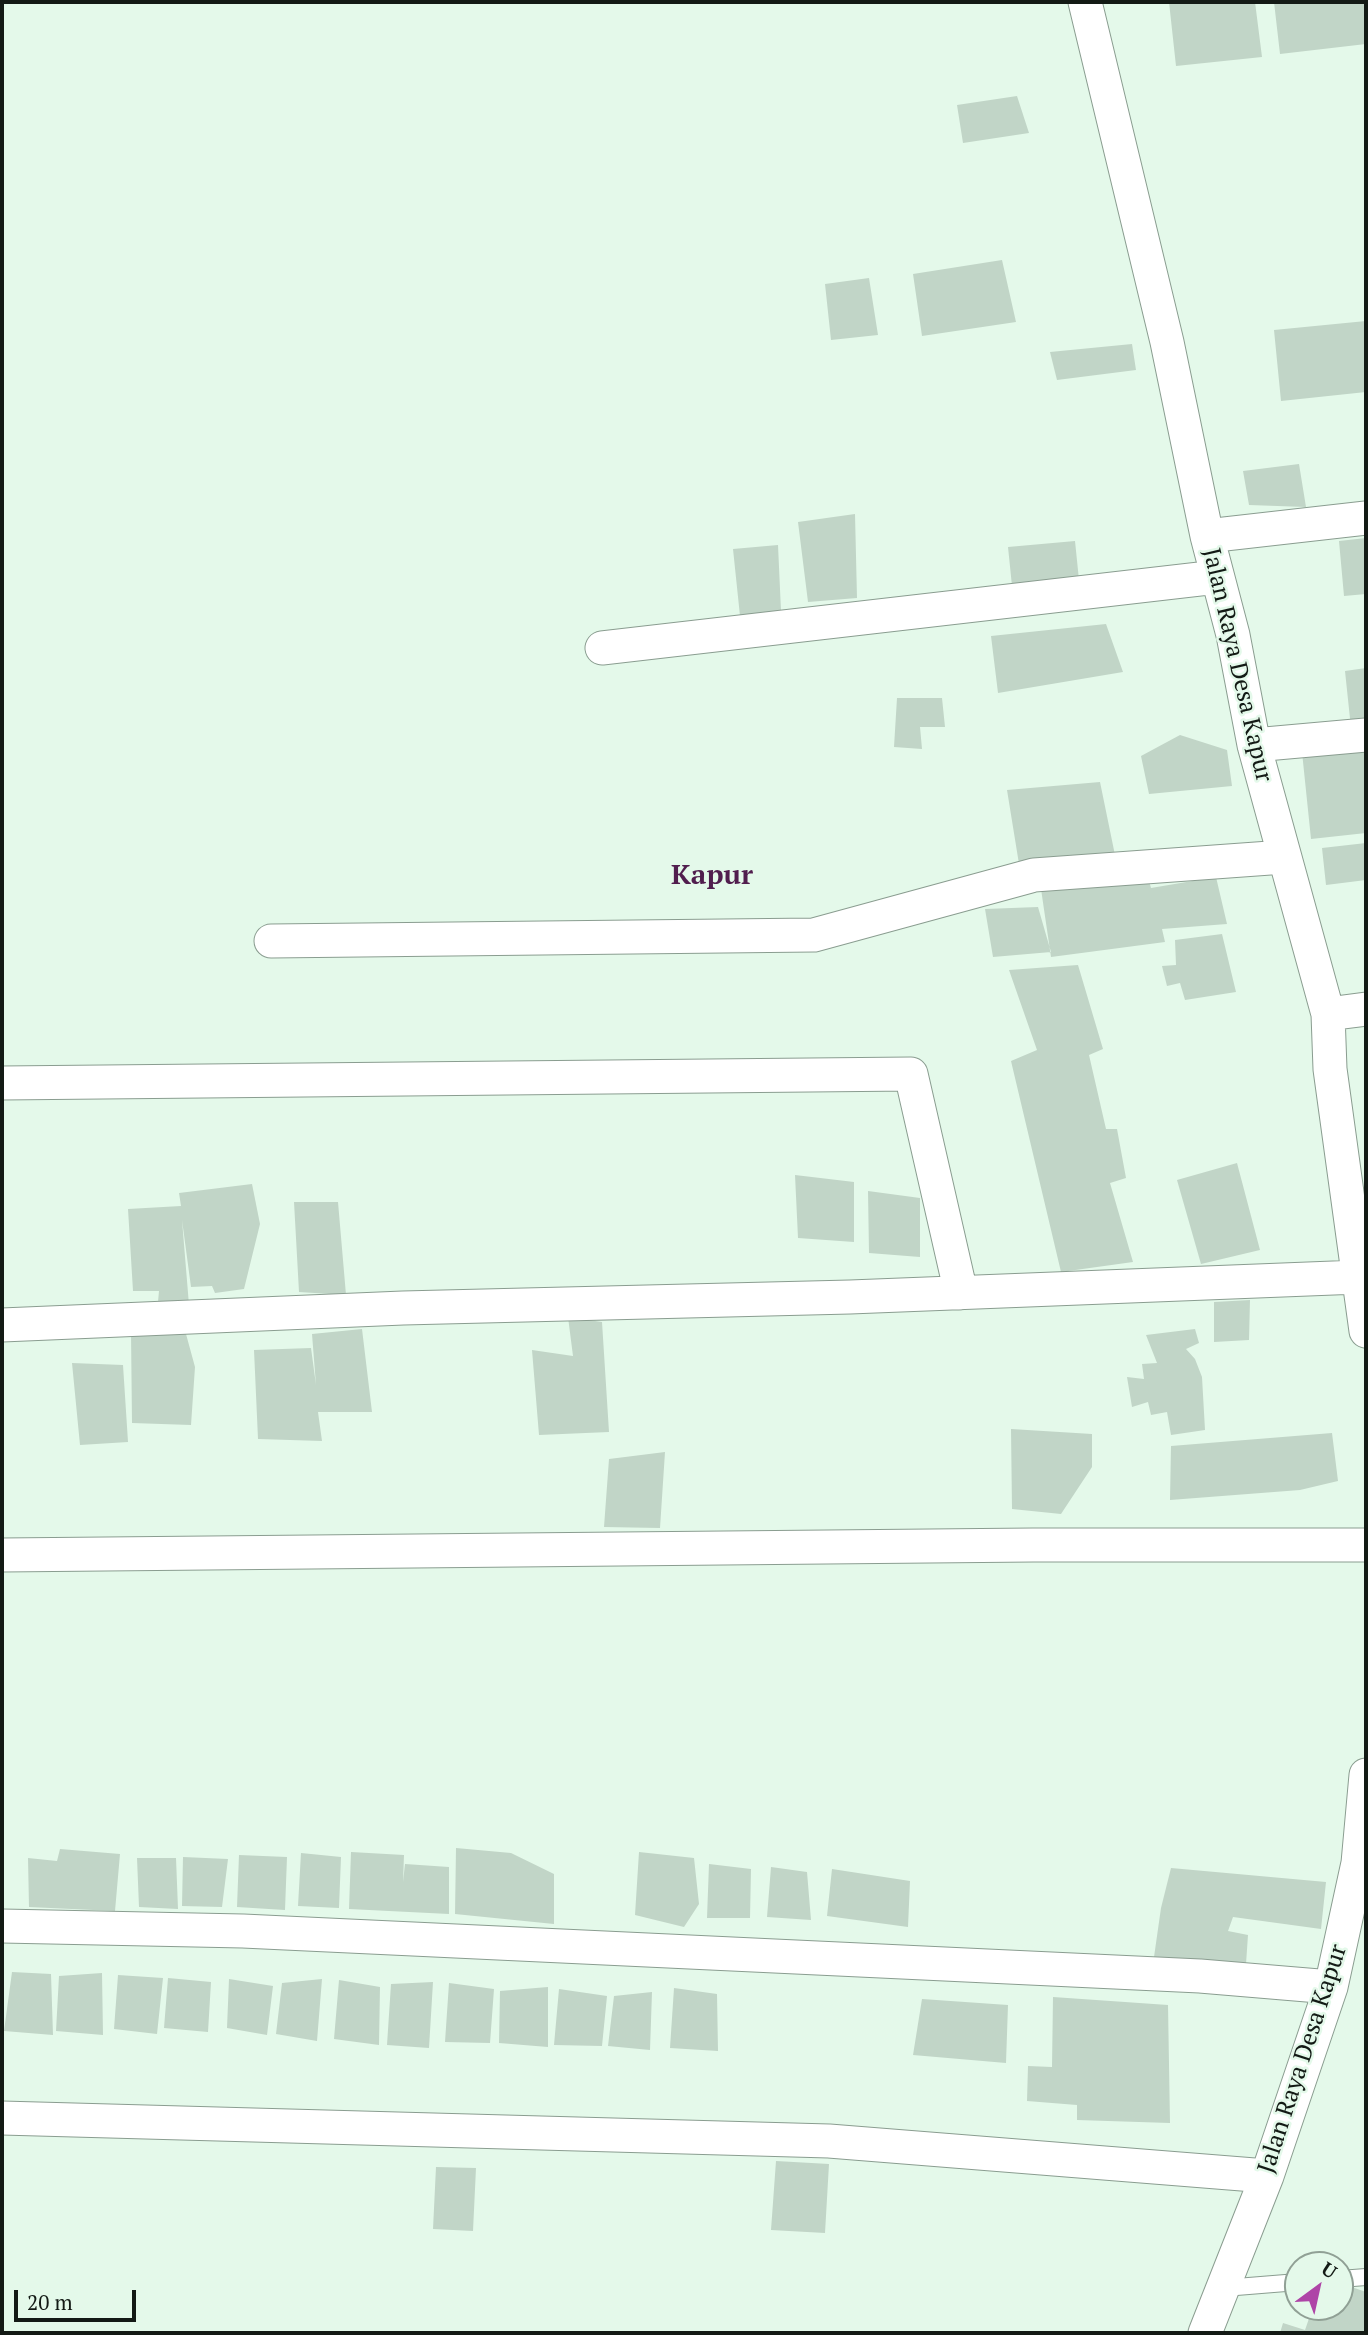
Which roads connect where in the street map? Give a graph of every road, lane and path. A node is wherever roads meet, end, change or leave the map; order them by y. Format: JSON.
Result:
{"nodes":[{"id":1,"x":1085,"y":2,"type":"edge"},
{"id":2,"x":1366,"y":518,"type":"edge"},
{"id":3,"x":1207,"y":536,"type":"junction"},
{"id":4,"x":1217,"y":577,"type":"junction"},
{"id":5,"x":602,"y":648,"type":"dead end"},
{"id":6,"x":1366,"y":735,"type":"edge"},
{"id":7,"x":1254,"y":745,"type":"junction"},
{"id":8,"x":1284,"y":857,"type":"junction"},
{"id":9,"x":271,"y":941,"type":"dead end"},
{"id":10,"x":1366,"y":1009,"type":"edge"},
{"id":11,"x":1328,"y":1014,"type":"junction"},
{"id":12,"x":2,"y":1083,"type":"edge"},
{"id":13,"x":1359,"y":1277,"type":"junction"},
{"id":14,"x":961,"y":1293,"type":"junction"},
{"id":15,"x":2,"y":1325,"type":"edge"},
{"id":16,"x":1366,"y":1331,"type":"edge"},
{"id":17,"x":1366,"y":1545,"type":"edge"},
{"id":18,"x":2,"y":1555,"type":"edge"},
{"id":19,"x":1366,"y":1775,"type":"edge"},
{"id":20,"x":2,"y":1926,"type":"edge"},
{"id":21,"x":1353,"y":1947,"type":"edge"},
{"id":22,"x":1331,"y":1987,"type":"junction"},
{"id":23,"x":2,"y":2118,"type":"edge"},
{"id":24,"x":1266,"y":2176,"type":"junction"},
{"id":25,"x":1284,"y":2283,"type":"edge"},
{"id":26,"x":1224,"y":2288,"type":"junction"},
{"id":27,"x":1205,"y":2333,"type":"edge"}],
"edges":[{"from":1,"to":3,"type":"street","name":"Jalan Raya Desa Kapur"},
{"from":2,"to":3,"type":"street"},
{"from":3,"to":4,"type":"street","name":"Jalan Raya Desa Kapur"},
{"from":4,"to":5,"type":"street"},
{"from":4,"to":7,"type":"street","name":"Jalan Raya Desa Kapur"},
{"from":6,"to":7,"type":"street"},
{"from":7,"to":8,"type":"street","name":"Jalan Raya Desa Kapur"},
{"from":8,"to":9,"type":"street"},
{"from":8,"to":11,"type":"street","name":"Jalan Raya Desa Kapur"},
{"from":10,"to":11,"type":"street"},
{"from":11,"to":13,"type":"street","name":"Jalan Raya Desa Kapur"},
{"from":12,"to":14,"type":"street"},
{"from":13,"to":14,"type":"street"},
{"from":13,"to":16,"type":"street","name":"Jalan Raya Desa Kapur"},
{"from":14,"to":15,"type":"street"},
{"from":17,"to":18,"type":"street"},
{"from":19,"to":21,"type":"street","name":"Jalan Raya Desa Kapur"},
{"from":20,"to":22,"type":"street"},
{"from":21,"to":22,"type":"street","name":"Jalan Raya Desa Kapur"},
{"from":22,"to":24,"type":"street","name":"Jalan Raya Desa Kapur"},
{"from":23,"to":24,"type":"street"},
{"from":24,"to":26,"type":"street","name":"Jalan Raya Desa Kapur"},
{"from":25,"to":26,"type":"lane"},
{"from":26,"to":27,"type":"street","name":"Jalan Raya Desa Kapur"}]}
